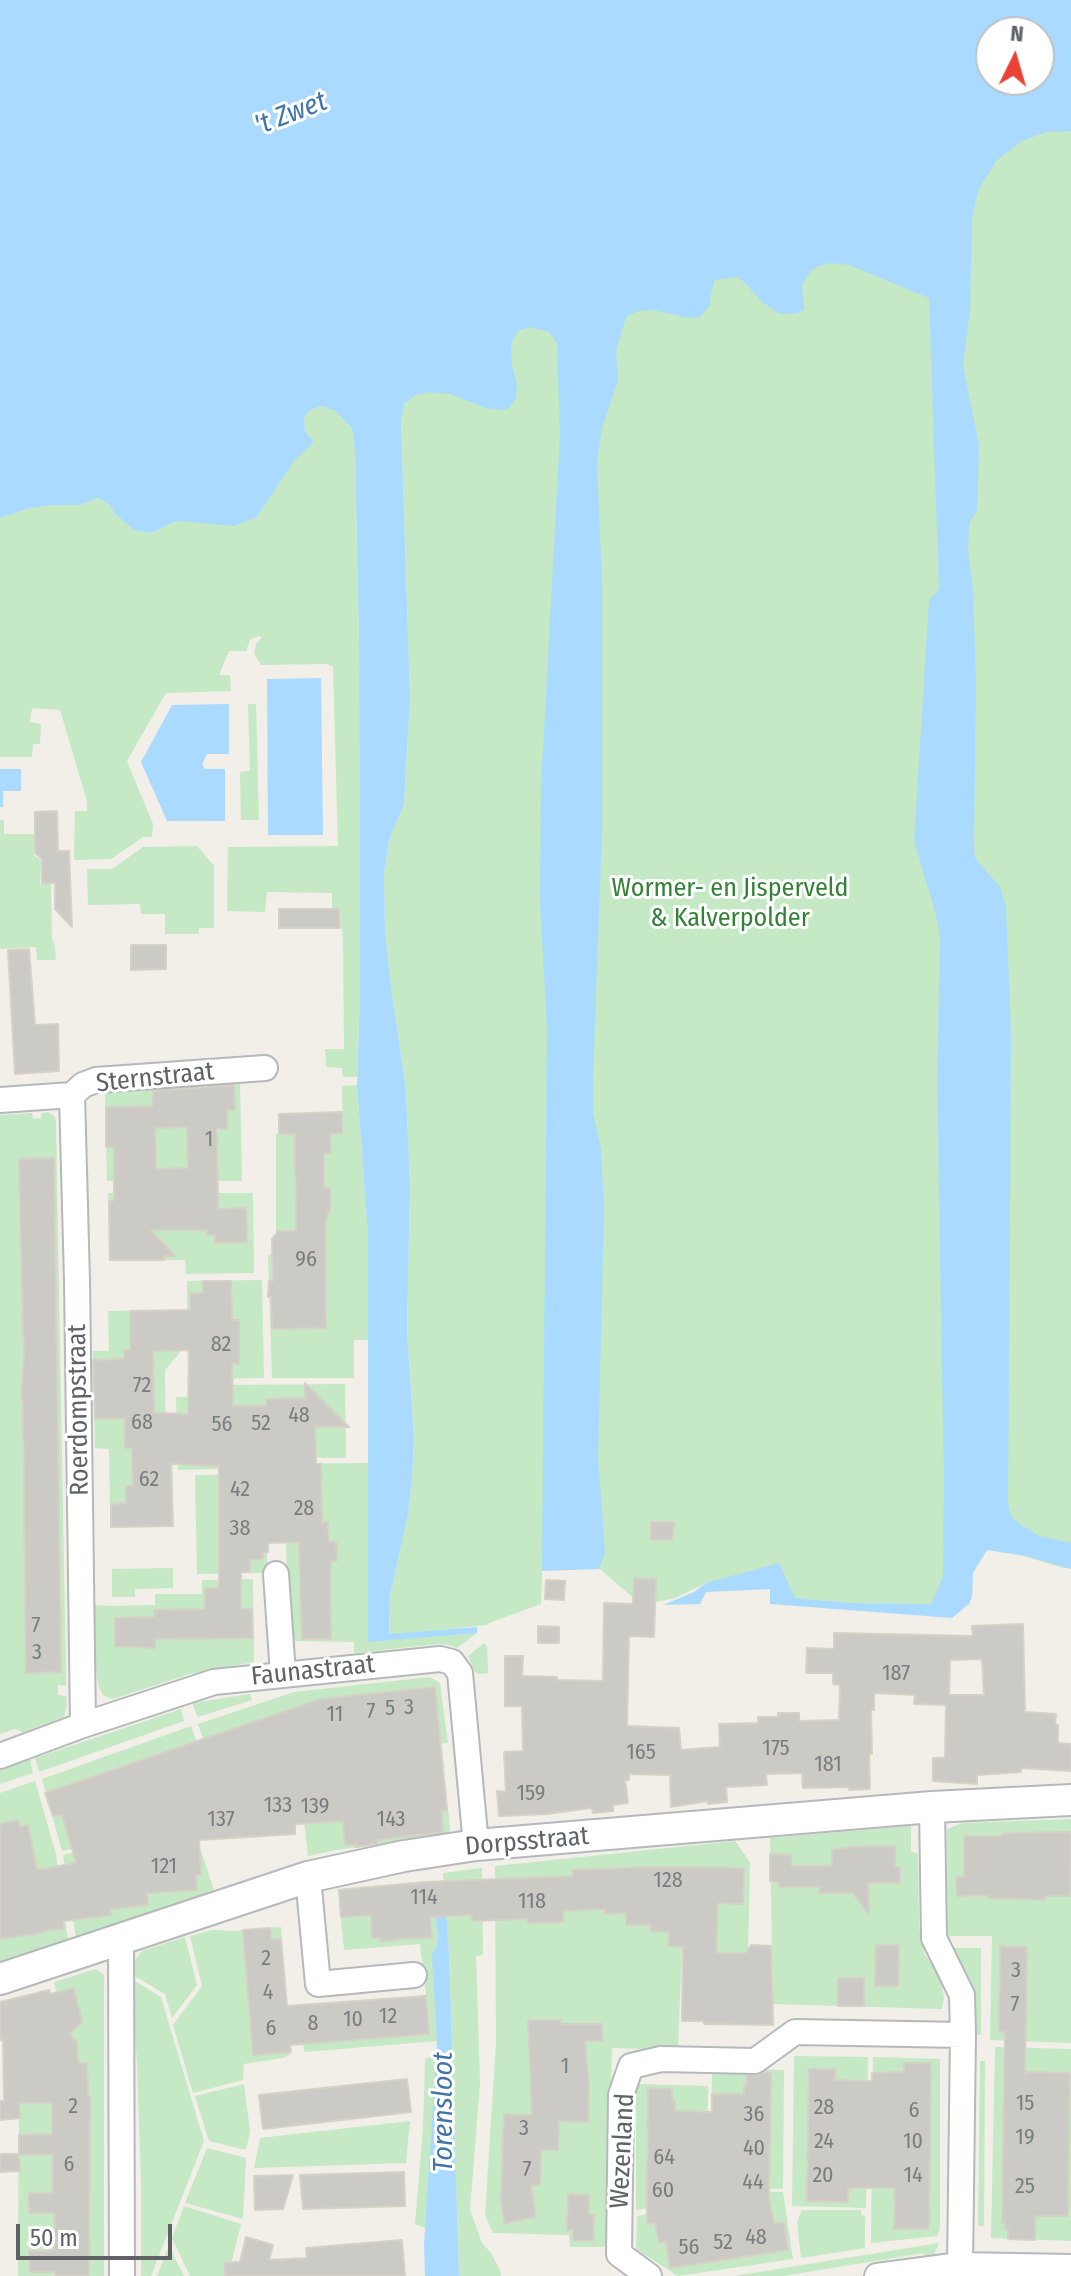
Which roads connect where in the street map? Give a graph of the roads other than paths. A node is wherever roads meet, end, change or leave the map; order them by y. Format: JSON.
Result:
{"nodes":[{"id":1,"x":265,"y":1068,"type":"dead end"},
{"id":2,"x":72,"y":1095,"type":"junction"},
{"id":3,"x":0,"y":1100,"type":"edge"},
{"id":4,"x":276,"y":1574,"type":"dead end"},
{"id":5,"x":283,"y":1674,"type":"junction"},
{"id":6,"x":83,"y":1725,"type":"junction"},
{"id":7,"x":0,"y":1756,"type":"edge"},
{"id":8,"x":1071,"y":1800,"type":"edge"},
{"id":9,"x":932,"y":1807,"type":"junction"},
{"id":10,"x":476,"y":1845,"type":"junction"},
{"id":11,"x":308,"y":1877,"type":"junction"},
{"id":12,"x":121,"y":1938,"type":"junction"},
{"id":13,"x":414,"y":1975,"type":"dead end"},
{"id":14,"x":0,"y":1979,"type":"edge"},
{"id":15,"x":963,"y":2035,"type":"junction"},
{"id":16,"x":960,"y":2265,"type":"junction"},
{"id":17,"x":1071,"y":2267,"type":"edge"},
{"id":18,"x":122,"y":2276,"type":"edge"},
{"id":19,"x":649,"y":2276,"type":"edge"},
{"id":20,"x":877,"y":2276,"type":"edge"}],
"edges":[{"from":1,"to":2,"type":"street","name":"Sternstraat"},
{"from":2,"to":3,"type":"street","name":"Sternstraat"},
{"from":2,"to":6,"type":"street","name":"Roerdompstraat"},
{"from":4,"to":5,"type":"street"},
{"from":5,"to":6,"type":"street","name":"Faunastraat"},
{"from":5,"to":10,"type":"street","name":"Faunastraat"},
{"from":6,"to":7,"type":"street","name":"Faunastraat"},
{"from":8,"to":9,"type":"street","name":"Dorpsstraat"},
{"from":9,"to":10,"type":"street","name":"Dorpsstraat"},
{"from":9,"to":15,"type":"street"},
{"from":10,"to":11,"type":"street","name":"Dorpsstraat"},
{"from":11,"to":12,"type":"street","name":"Dorpsstraat"},
{"from":11,"to":13,"type":"street"},
{"from":12,"to":14,"type":"street","name":"Dorpsstraat"},
{"from":12,"to":18,"type":"street"},
{"from":15,"to":16,"type":"street"},
{"from":15,"to":19,"type":"street","name":"Wezenland"},
{"from":16,"to":17,"type":"street"},
{"from":16,"to":20,"type":"street"}]}
